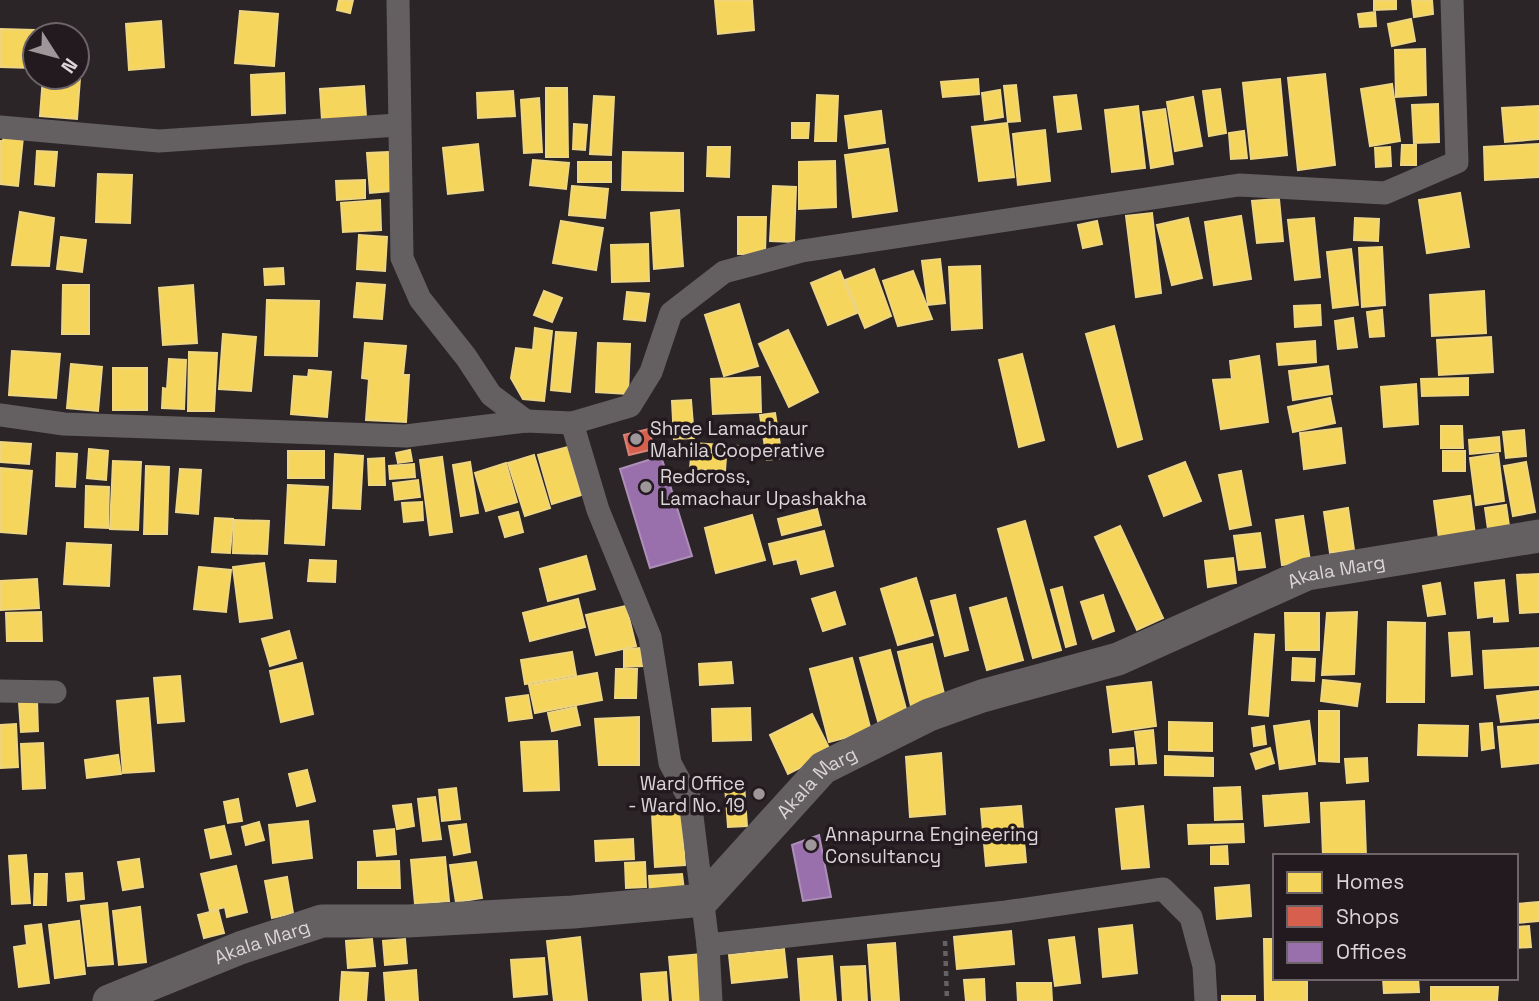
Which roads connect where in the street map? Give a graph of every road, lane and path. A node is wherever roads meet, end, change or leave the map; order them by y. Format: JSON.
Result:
{"nodes":[{"id":1,"x":398,"y":0,"type":"edge"},
{"id":2,"x":1452,"y":0,"type":"edge"},
{"id":3,"x":398,"y":125,"type":"junction"},
{"id":4,"x":0,"y":127,"type":"edge"},
{"id":5,"x":0,"y":415,"type":"edge"},
{"id":6,"x":526,"y":421,"type":"junction"},
{"id":7,"x":572,"y":423,"type":"junction"},
{"id":8,"x":1539,"y":536,"type":"edge"},
{"id":9,"x":0,"y":691,"type":"edge"},
{"id":10,"x":55,"y":692,"type":"dead end"},
{"id":11,"x":703,"y":900,"type":"junction"},
{"id":12,"x":944,"y":919,"type":"junction"},
{"id":13,"x":708,"y":945,"type":"junction"},
{"id":14,"x":108,"y":1001,"type":"edge"},
{"id":15,"x":711,"y":1001,"type":"edge"},
{"id":16,"x":947,"y":1001,"type":"edge"},
{"id":17,"x":1206,"y":1001,"type":"edge"}],
"edges":[{"from":1,"to":3,"type":"street"},
{"from":2,"to":7,"type":"street"},
{"from":3,"to":4,"type":"street"},
{"from":3,"to":6,"type":"street"},
{"from":5,"to":6,"type":"street"},
{"from":6,"to":7,"type":"street"},
{"from":7,"to":11,"type":"street"},
{"from":8,"to":11,"type":"main road","name":"Akala Marg"},
{"from":9,"to":10,"type":"street"},
{"from":11,"to":13,"type":"street"},
{"from":11,"to":14,"type":"main road","name":"Akala Marg"},
{"from":12,"to":13,"type":"street"},
{"from":12,"to":16,"type":"path"},
{"from":12,"to":17,"type":"street"},
{"from":13,"to":15,"type":"street"}]}
